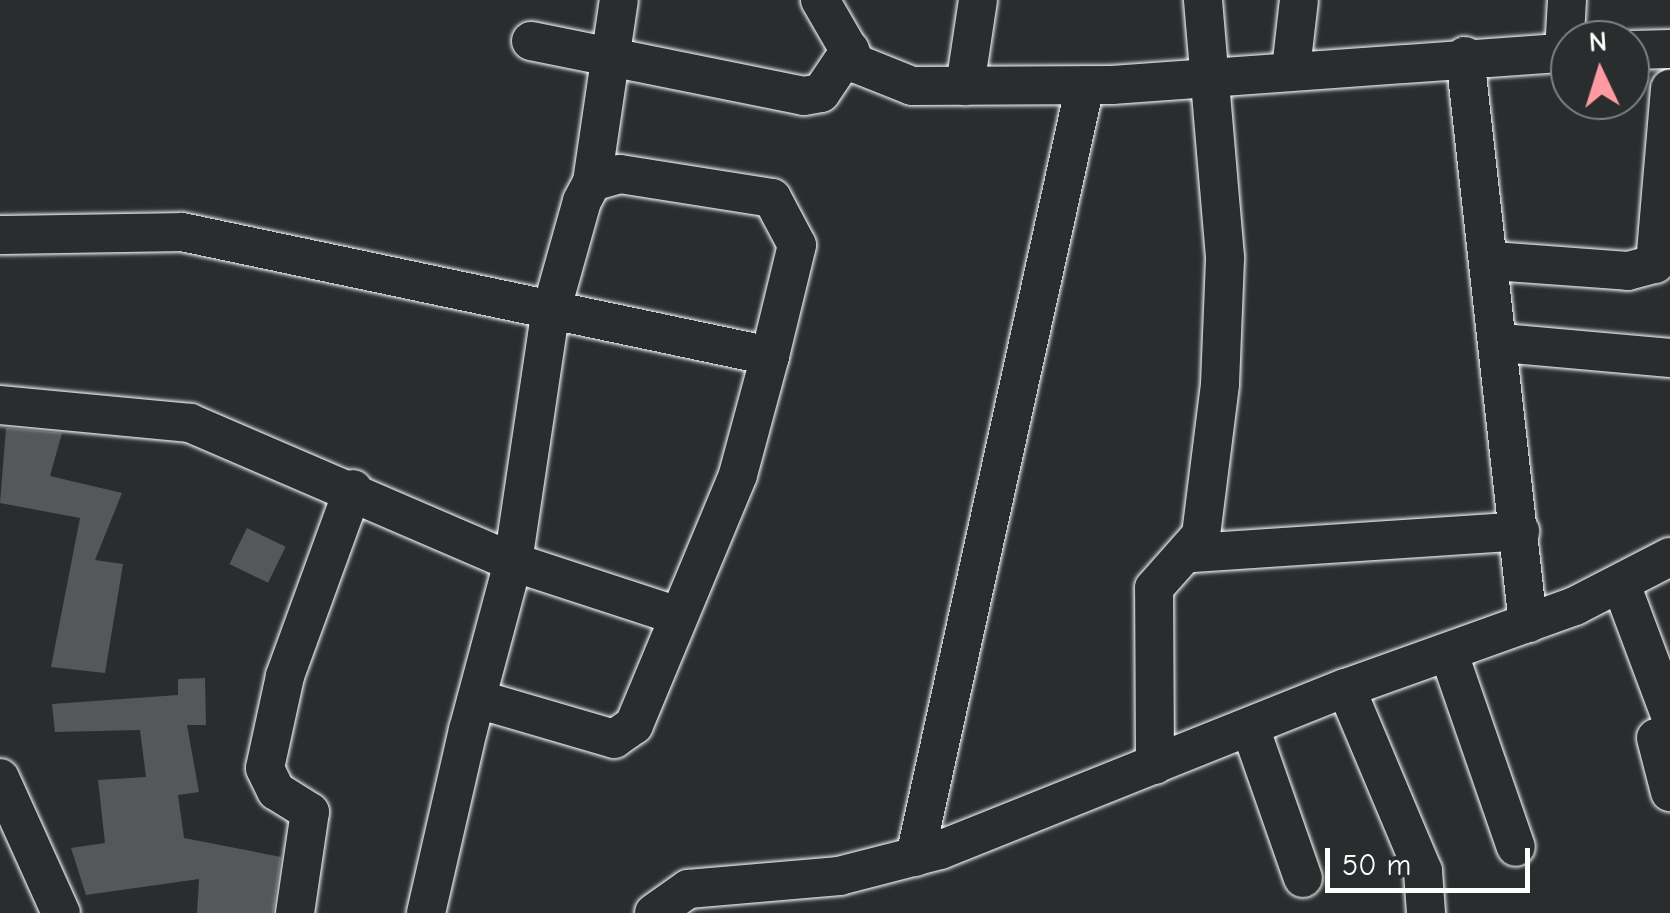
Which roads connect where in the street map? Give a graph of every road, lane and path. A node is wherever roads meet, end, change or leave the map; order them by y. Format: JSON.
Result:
{"nodes":[{"id":1,"x":619,"y":0,"type":"edge"},
{"id":2,"x":820,"y":0,"type":"edge"},
{"id":3,"x":978,"y":0,"type":"edge"},
{"id":4,"x":1203,"y":0,"type":"edge"},
{"id":5,"x":1298,"y":0,"type":"edge"},
{"id":6,"x":531,"y":41,"type":"dead end"},
{"id":7,"x":850,"y":50,"type":"junction"},
{"id":8,"x":1550,"y":53,"type":"edge"},
{"id":9,"x":1465,"y":56,"type":"junction"},
{"id":10,"x":608,"y":58,"type":"junction"},
{"id":11,"x":1291,"y":69,"type":"junction"},
{"id":12,"x":1210,"y":75,"type":"junction"},
{"id":13,"x":1085,"y":85,"type":"junction"},
{"id":14,"x":965,"y":86,"type":"junction"},
{"id":15,"x":1670,"y":89,"type":"edge"},
{"id":16,"x":592,"y":182,"type":"junction"},
{"id":17,"x":0,"y":235,"type":"edge"},
{"id":18,"x":1492,"y":261,"type":"junction"},
{"id":19,"x":550,"y":315,"type":"junction"},
{"id":20,"x":1502,"y":343,"type":"junction"},
{"id":21,"x":770,"y":356,"type":"junction"},
{"id":22,"x":1670,"y":358,"type":"edge"},
{"id":23,"x":0,"y":405,"type":"edge"},
{"id":24,"x":353,"y":490,"type":"junction"},
{"id":25,"x":1520,"y":530,"type":"junction"},
{"id":26,"x":1194,"y":552,"type":"junction"},
{"id":27,"x":1670,"y":557,"type":"edge"},
{"id":28,"x":513,"y":562,"type":"junction"},
{"id":29,"x":1621,"y":584,"type":"junction"},
{"id":30,"x":678,"y":616,"type":"junction"},
{"id":31,"x":1528,"y":624,"type":"junction"},
{"id":32,"x":1449,"y":654,"type":"junction"},
{"id":33,"x":1346,"y":688,"type":"junction"},
{"id":34,"x":476,"y":698,"type":"junction"},
{"id":35,"x":1663,"y":726,"type":"edge"},
{"id":36,"x":1250,"y":727,"type":"junction"},
{"id":37,"x":1155,"y":765,"type":"junction"},
{"id":38,"x":0,"y":778,"type":"edge"},
{"id":39,"x":1670,"y":792,"type":"edge"},
{"id":40,"x":1516,"y":847,"type":"dead end"},
{"id":41,"x":916,"y":857,"type":"junction"},
{"id":42,"x":1303,"y":878,"type":"dead end"},
{"id":43,"x":61,"y":913,"type":"edge"},
{"id":44,"x":296,"y":913,"type":"edge"},
{"id":45,"x":426,"y":913,"type":"edge"},
{"id":46,"x":654,"y":913,"type":"edge"},
{"id":47,"x":1426,"y":913,"type":"edge"}],
"edges":[{"from":1,"to":10,"type":"street"},
{"from":2,"to":7,"type":"street"},
{"from":3,"to":14,"type":"street"},
{"from":4,"to":12,"type":"street"},
{"from":5,"to":11,"type":"street"},
{"from":6,"to":10,"type":"street"},
{"from":7,"to":10,"type":"street"},
{"from":7,"to":14,"type":"street"},
{"from":8,"to":9,"type":"street"},
{"from":9,"to":11,"type":"street"},
{"from":9,"to":18,"type":"street"},
{"from":10,"to":16,"type":"street"},
{"from":11,"to":12,"type":"street"},
{"from":12,"to":13,"type":"street"},
{"from":12,"to":26,"type":"street"},
{"from":13,"to":14,"type":"street"},
{"from":13,"to":41,"type":"street"},
{"from":15,"to":18,"type":"street"},
{"from":16,"to":19,"type":"street"},
{"from":16,"to":21,"type":"street"},
{"from":17,"to":19,"type":"street"},
{"from":18,"to":20,"type":"street"},
{"from":19,"to":21,"type":"street"},
{"from":19,"to":28,"type":"street"},
{"from":20,"to":22,"type":"street"},
{"from":20,"to":25,"type":"street"},
{"from":21,"to":30,"type":"street"},
{"from":23,"to":24,"type":"street"},
{"from":24,"to":28,"type":"street"},
{"from":24,"to":44,"type":"street"},
{"from":25,"to":26,"type":"street"},
{"from":25,"to":31,"type":"street"},
{"from":26,"to":37,"type":"street"},
{"from":27,"to":29,"type":"street"},
{"from":28,"to":30,"type":"street"},
{"from":28,"to":34,"type":"street"},
{"from":29,"to":31,"type":"street"},
{"from":29,"to":35,"type":"street"},
{"from":30,"to":34,"type":"street"},
{"from":31,"to":32,"type":"street"},
{"from":32,"to":33,"type":"street"},
{"from":32,"to":40,"type":"street"},
{"from":33,"to":36,"type":"street"},
{"from":33,"to":47,"type":"street"},
{"from":34,"to":45,"type":"street"},
{"from":35,"to":39,"type":"street"},
{"from":36,"to":37,"type":"street"},
{"from":36,"to":42,"type":"street"},
{"from":37,"to":41,"type":"street"},
{"from":38,"to":43,"type":"street"},
{"from":41,"to":46,"type":"street"}]}
